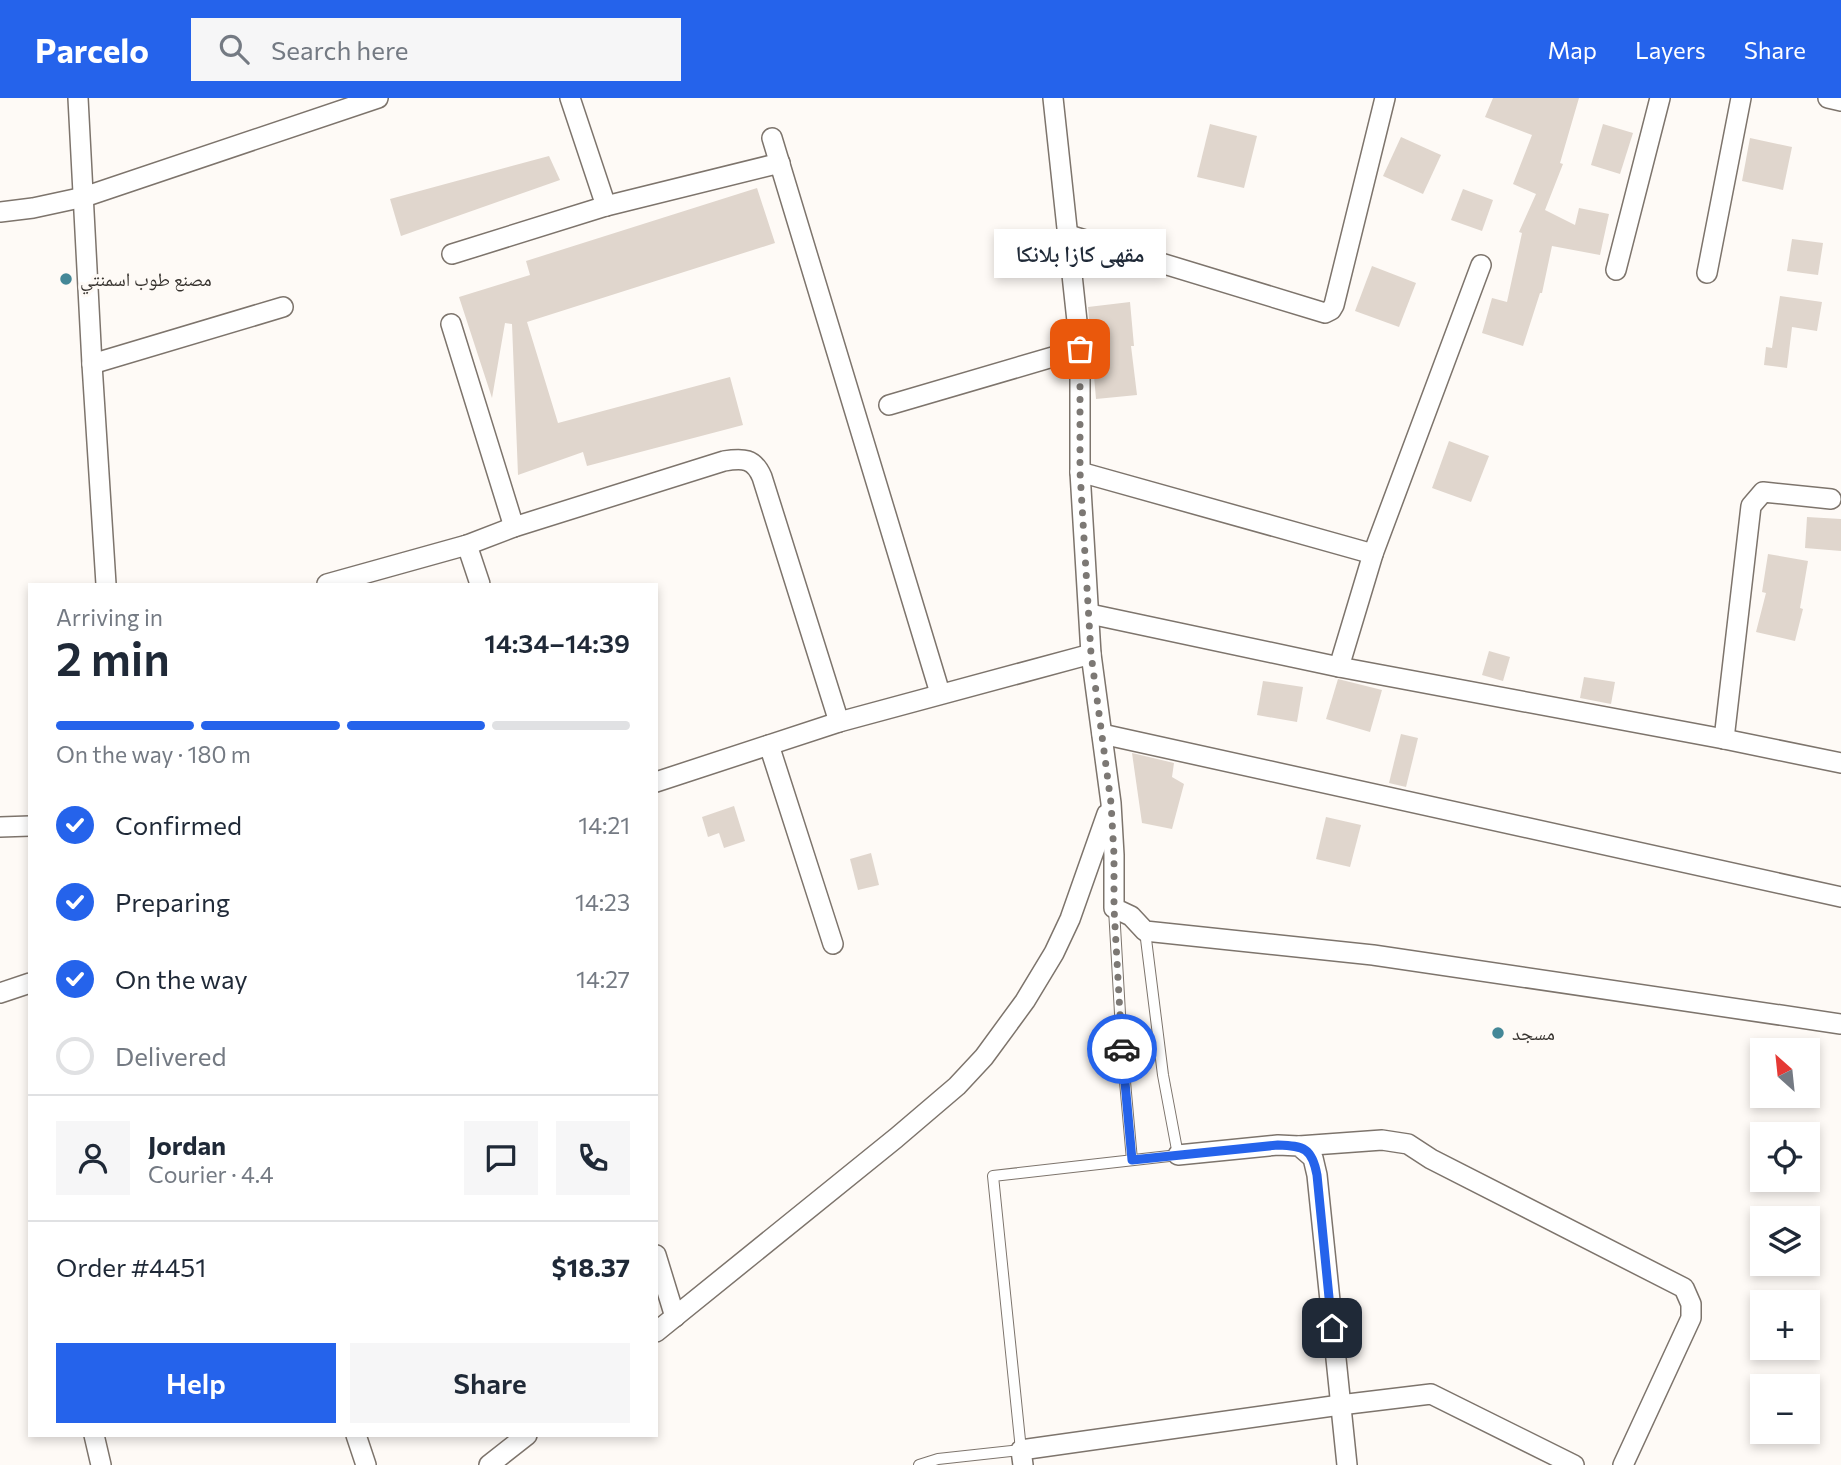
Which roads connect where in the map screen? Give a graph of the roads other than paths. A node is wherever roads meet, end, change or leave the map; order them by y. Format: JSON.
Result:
{"nodes":[{"id":1,"x":78,"y":98,"type":"edge"},
{"id":2,"x":378,"y":98,"type":"edge"},
{"id":3,"x":570,"y":98,"type":"edge"},
{"id":4,"x":1054,"y":98,"type":"edge"},
{"id":5,"x":1385,"y":98,"type":"edge"},
{"id":6,"x":1660,"y":98,"type":"edge"},
{"id":7,"x":1741,"y":98,"type":"edge"},
{"id":8,"x":1828,"y":98,"type":"edge"},
{"id":9,"x":1841,"y":102,"type":"edge"},
{"id":10,"x":772,"y":138,"type":"dead end"},
{"id":11,"x":780,"y":163,"type":"junction"},
{"id":12,"x":84,"y":197,"type":"junction"},
{"id":13,"x":606,"y":206,"type":"junction"},
{"id":14,"x":0,"y":212,"type":"edge"},
{"id":15,"x":1069,"y":235,"type":"junction"},
{"id":16,"x":452,"y":254,"type":"dead end"},
{"id":17,"x":1481,"y":265,"type":"dead end"},
{"id":18,"x":1616,"y":270,"type":"dead end"},
{"id":19,"x":1707,"y":272,"type":"dead end"},
{"id":20,"x":283,"y":307,"type":"dead end"},
{"id":21,"x":451,"y":324,"type":"dead end"},
{"id":22,"x":1080,"y":349,"type":"junction"},
{"id":23,"x":92,"y":364,"type":"junction"},
{"id":24,"x":889,"y":405,"type":"dead end"},
{"id":25,"x":1080,"y":472,"type":"junction"},
{"id":26,"x":1831,"y":499,"type":"dead end"},
{"id":27,"x":514,"y":527,"type":"junction"},
{"id":28,"x":467,"y":545,"type":"junction"},
{"id":29,"x":1373,"y":554,"type":"junction"},
{"id":30,"x":106,"y":583,"type":"edge"},
{"id":31,"x":331,"y":583,"type":"edge"},
{"id":32,"x":480,"y":583,"type":"edge"},
{"id":33,"x":1090,"y":614,"type":"junction"},
{"id":34,"x":1091,"y":654,"type":"junction"},
{"id":35,"x":1339,"y":667,"type":"junction"},
{"id":36,"x":940,"y":693,"type":"junction"},
{"id":37,"x":839,"y":722,"type":"junction"},
{"id":38,"x":1102,"y":734,"type":"junction"},
{"id":39,"x":1724,"y":739,"type":"junction"},
{"id":40,"x":769,"y":745,"type":"junction"},
{"id":41,"x":1841,"y":763,"type":"edge"},
{"id":42,"x":658,"y":781,"type":"edge"},
{"id":43,"x":1111,"y":803,"type":"junction"},
{"id":44,"x":28,"y":826,"type":"edge"},
{"id":45,"x":0,"y":827,"type":"edge"},
{"id":46,"x":1841,"y":897,"type":"edge"},
{"id":47,"x":1114,"y":908,"type":"junction"},
{"id":48,"x":1144,"y":930,"type":"junction"},
{"id":49,"x":833,"y":944,"type":"dead end"},
{"id":50,"x":28,"y":984,"type":"edge"},
{"id":51,"x":0,"y":993,"type":"edge"},
{"id":52,"x":1841,"y":1024,"type":"edge"},
{"id":53,"x":1299,"y":1146,"type":"junction"},
{"id":54,"x":1178,"y":1155,"type":"junction"},
{"id":55,"x":1132,"y":1160,"type":"junction"},
{"id":56,"x":658,"y":1262,"type":"edge"},
{"id":57,"x":675,"y":1317,"type":"junction"},
{"id":58,"x":658,"y":1330,"type":"edge"},
{"id":59,"x":1339,"y":1405,"type":"junction"},
{"id":60,"x":94,"y":1437,"type":"edge"},
{"id":61,"x":357,"y":1437,"type":"edge"},
{"id":62,"x":524,"y":1437,"type":"edge"},
{"id":63,"x":1022,"y":1457,"type":"edge"},
{"id":64,"x":101,"y":1465,"type":"edge"},
{"id":65,"x":366,"y":1465,"type":"edge"},
{"id":66,"x":489,"y":1465,"type":"edge"},
{"id":67,"x":919,"y":1465,"type":"edge"},
{"id":68,"x":1347,"y":1465,"type":"edge"},
{"id":69,"x":1574,"y":1465,"type":"edge"},
{"id":70,"x":1623,"y":1465,"type":"edge"}],
"edges":[{"from":1,"to":12,"type":"street"},
{"from":2,"to":12,"type":"street"},
{"from":3,"to":13,"type":"street"},
{"from":4,"to":15,"type":"street"},
{"from":5,"to":15,"type":"street"},
{"from":6,"to":18,"type":"street"},
{"from":7,"to":19,"type":"street"},
{"from":8,"to":9,"type":"street"},
{"from":10,"to":11,"type":"street"},
{"from":11,"to":13,"type":"street"},
{"from":11,"to":36,"type":"street"},
{"from":12,"to":14,"type":"street"},
{"from":12,"to":23,"type":"street"},
{"from":13,"to":16,"type":"street"},
{"from":15,"to":22,"type":"street"},
{"from":17,"to":29,"type":"street"},
{"from":20,"to":23,"type":"street"},
{"from":21,"to":27,"type":"street"},
{"from":22,"to":24,"type":"street"},
{"from":22,"to":25,"type":"street"},
{"from":23,"to":30,"type":"street"},
{"from":25,"to":29,"type":"street"},
{"from":25,"to":33,"type":"street"},
{"from":26,"to":39,"type":"street"},
{"from":27,"to":28,"type":"street"},
{"from":27,"to":37,"type":"street"},
{"from":28,"to":31,"type":"street"},
{"from":28,"to":32,"type":"street"},
{"from":29,"to":35,"type":"street"},
{"from":33,"to":34,"type":"street"},
{"from":33,"to":35,"type":"street"},
{"from":34,"to":36,"type":"street"},
{"from":34,"to":38,"type":"street"},
{"from":35,"to":39,"type":"street"},
{"from":36,"to":37,"type":"street"},
{"from":37,"to":40,"type":"street"},
{"from":38,"to":43,"type":"street"},
{"from":38,"to":46,"type":"street"},
{"from":39,"to":41,"type":"street"},
{"from":40,"to":42,"type":"street"},
{"from":40,"to":49,"type":"street"},
{"from":43,"to":47,"type":"street"},
{"from":43,"to":57,"type":"street"},
{"from":44,"to":45,"type":"street"},
{"from":47,"to":48,"type":"street"},
{"from":47,"to":55,"type":"lane"},
{"from":48,"to":52,"type":"street"},
{"from":48,"to":54,"type":"lane"},
{"from":50,"to":51,"type":"street"},
{"from":53,"to":54,"type":"street"},
{"from":53,"to":59,"type":"street"},
{"from":53,"to":70,"type":"street"},
{"from":54,"to":55,"type":"lane"},
{"from":55,"to":63,"type":"lane"},
{"from":56,"to":57,"type":"street"},
{"from":57,"to":58,"type":"street"},
{"from":59,"to":63,"type":"street"},
{"from":59,"to":68,"type":"street"},
{"from":59,"to":69,"type":"street"},
{"from":60,"to":64,"type":"street"},
{"from":61,"to":65,"type":"street"},
{"from":62,"to":66,"type":"street"},
{"from":63,"to":67,"type":"lane"}]}
